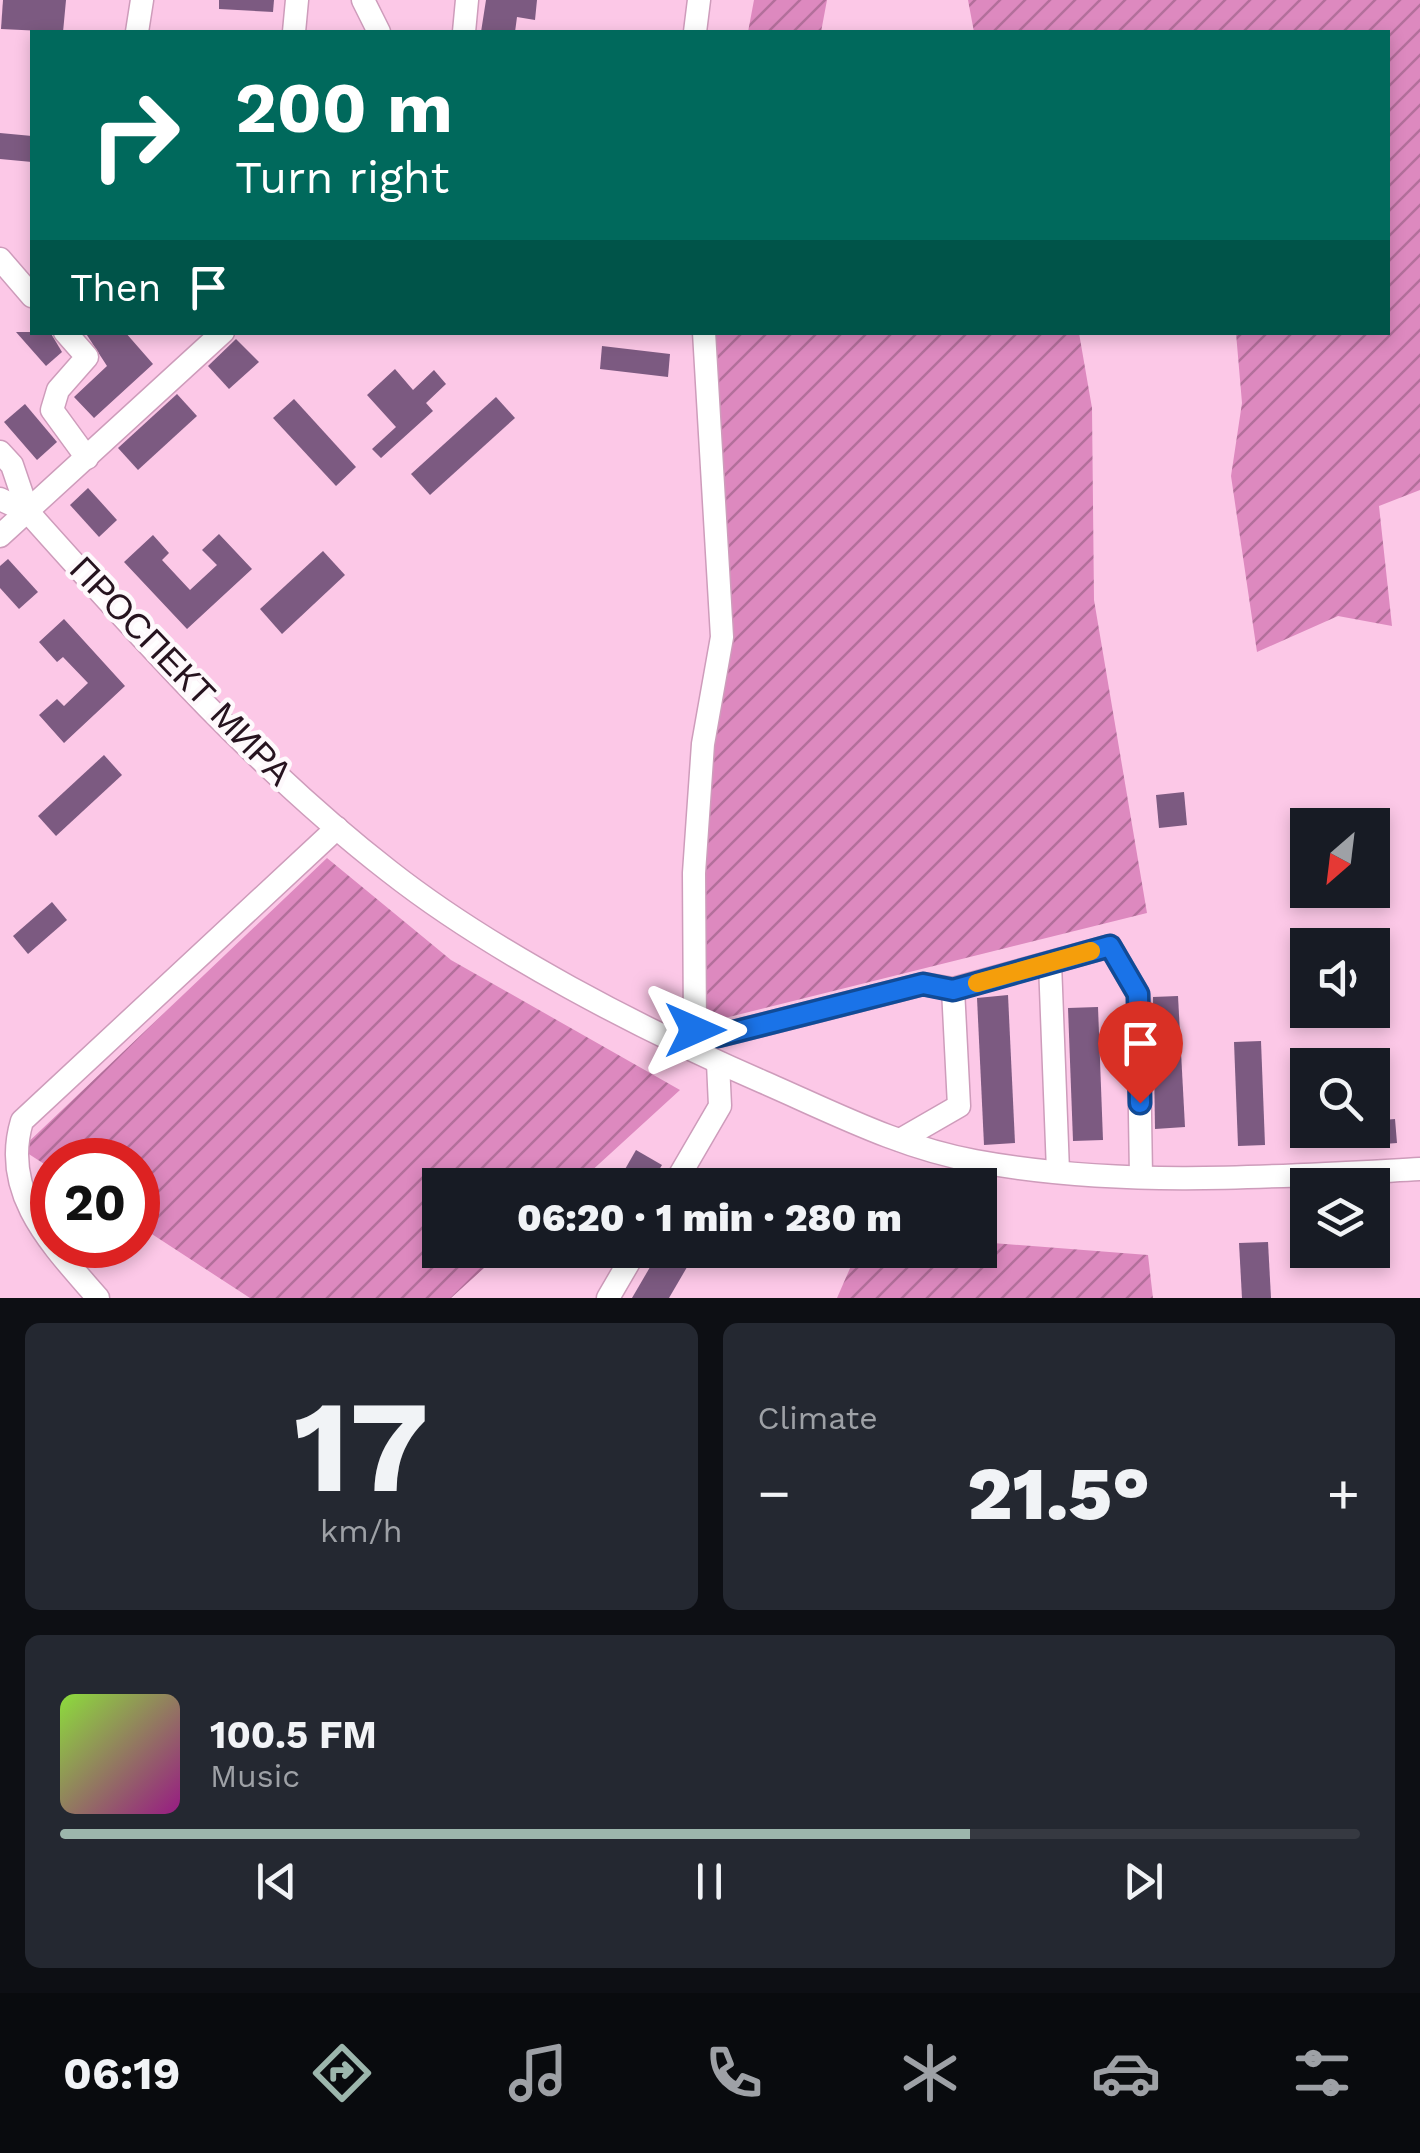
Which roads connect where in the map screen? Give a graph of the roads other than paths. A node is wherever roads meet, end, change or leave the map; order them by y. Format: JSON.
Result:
{"nodes":[{"id":1,"x":142,"y":0,"type":"edge"},
{"id":2,"x":297,"y":0,"type":"edge"},
{"id":3,"x":362,"y":0,"type":"edge"},
{"id":4,"x":468,"y":0,"type":"edge"},
{"id":5,"x":698,"y":0,"type":"edge"},
{"id":6,"x":137,"y":30,"type":"edge"},
{"id":7,"x":294,"y":30,"type":"edge"},
{"id":8,"x":379,"y":30,"type":"edge"},
{"id":9,"x":464,"y":30,"type":"edge"},
{"id":10,"x":695,"y":30,"type":"edge"},
{"id":11,"x":0,"y":259,"type":"edge"},
{"id":12,"x":30,"y":294,"type":"edge"},
{"id":13,"x":68,"y":335,"type":"edge"},
{"id":14,"x":220,"y":335,"type":"edge"},
{"id":15,"x":704,"y":335,"type":"edge"},
{"id":16,"x":0,"y":452,"type":"edge"},
{"id":17,"x":87,"y":458,"type":"junction"},
{"id":18,"x":0,"y":499,"type":"edge"},
{"id":19,"x":28,"y":512,"type":"junction"},
{"id":20,"x":0,"y":536,"type":"edge"},
{"id":21,"x":337,"y":828,"type":"junction"},
{"id":22,"x":1050,"y":963,"type":"junction"},
{"id":23,"x":953,"y":990,"type":"junction"},
{"id":24,"x":691,"y":1038,"type":"junction"},
{"id":25,"x":718,"y":1062,"type":"junction"},
{"id":26,"x":900,"y":1140,"type":"junction"},
{"id":27,"x":684,"y":1168,"type":"edge"},
{"id":28,"x":1420,"y":1168,"type":"edge"},
{"id":29,"x":1058,"y":1170,"type":"junction"},
{"id":30,"x":1141,"y":1176,"type":"junction"},
{"id":31,"x":626,"y":1268,"type":"edge"},
{"id":32,"x":98,"y":1298,"type":"edge"},
{"id":33,"x":608,"y":1298,"type":"edge"}],
"edges":[{"from":1,"to":6,"type":"street"},
{"from":2,"to":7,"type":"street"},
{"from":3,"to":8,"type":"street"},
{"from":4,"to":9,"type":"street"},
{"from":5,"to":10,"type":"street"},
{"from":11,"to":12,"type":"street"},
{"from":13,"to":17,"type":"street"},
{"from":14,"to":17,"type":"street"},
{"from":15,"to":24,"type":"street"},
{"from":16,"to":19,"type":"street","name":"ПРОСПЕКТ МИРА"},
{"from":17,"to":19,"type":"street"},
{"from":18,"to":19,"type":"street","name":"ПРОСПЕКТ МИРА"},
{"from":19,"to":20,"type":"street"},
{"from":19,"to":21,"type":"street","name":"ПРОСПЕКТ МИРА"},
{"from":21,"to":24,"type":"street","name":"ПРОСПЕКТ МИРА"},
{"from":21,"to":32,"type":"street"},
{"from":22,"to":23,"type":"street"},
{"from":22,"to":29,"type":"street"},
{"from":22,"to":30,"type":"street"},
{"from":23,"to":24,"type":"street"},
{"from":23,"to":26,"type":"street"},
{"from":24,"to":25,"type":"street","name":"ПРОСПЕКТ МИРА"},
{"from":25,"to":26,"type":"street","name":"ПРОСПЕКТ МИРА"},
{"from":25,"to":27,"type":"street"},
{"from":26,"to":29,"type":"street","name":"ПРОСПЕКТ МИРА"},
{"from":28,"to":30,"type":"street","name":"ПРОСПЕКТ МИРА"},
{"from":29,"to":30,"type":"street","name":"ПРОСПЕКТ МИРА"},
{"from":31,"to":33,"type":"street"}]}
